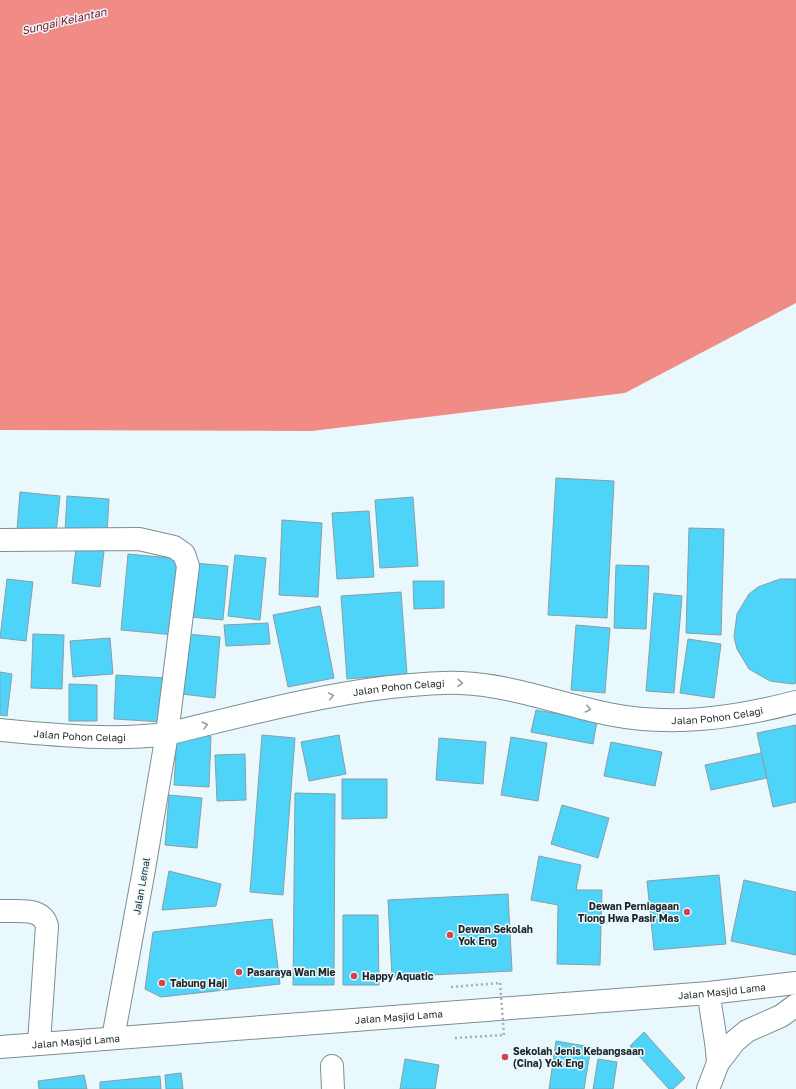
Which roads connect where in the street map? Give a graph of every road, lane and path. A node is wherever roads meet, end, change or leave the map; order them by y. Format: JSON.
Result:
{"nodes":[{"id":1,"x":0,"y":540,"type":"edge"},
{"id":2,"x":796,"y":702,"type":"edge"},
{"id":3,"x":0,"y":730,"type":"edge"},
{"id":4,"x":167,"y":734,"type":"junction"},
{"id":5,"x":0,"y":911,"type":"edge"},
{"id":6,"x":796,"y":983,"type":"edge"},
{"id":7,"x":451,"y":987,"type":"dead end"},
{"id":8,"x":710,"y":993,"type":"junction"},
{"id":9,"x":796,"y":1005,"type":"edge"},
{"id":10,"x":113,"y":1038,"type":"junction"},
{"id":11,"x":455,"y":1038,"type":"dead end"},
{"id":12,"x":39,"y":1043,"type":"junction"},
{"id":13,"x":1,"y":1046,"type":"edge"},
{"id":14,"x":718,"y":1063,"type":"junction"},
{"id":15,"x":332,"y":1066,"type":"dead end"},
{"id":16,"x":333,"y":1089,"type":"edge"},
{"id":17,"x":708,"y":1089,"type":"edge"}],
"edges":[{"from":1,"to":4,"type":"main road","name":"Jalan Lemal"},
{"from":4,"to":2,"type":"main road","name":"Jalan Pohon Celagi","one_way":true},
{"from":3,"to":4,"type":"main road","name":"Jalan Pohon Celagi"},
{"from":4,"to":10,"type":"main road","name":"Jalan Lemal"},
{"from":5,"to":12,"type":"main road"},
{"from":6,"to":8,"type":"main road","name":"Jalan Masjid Lama"},
{"from":7,"to":11,"type":"path","bridge":true},
{"from":8,"to":10,"type":"main road","name":"Jalan Masjid Lama"},
{"from":8,"to":14,"type":"main road"},
{"from":9,"to":14,"type":"main road"},
{"from":10,"to":12,"type":"main road","name":"Jalan Masjid Lama"},
{"from":12,"to":13,"type":"main road","name":"Jalan Masjid Lama"},
{"from":14,"to":17,"type":"main road"},
{"from":15,"to":16,"type":"main road"}]}
